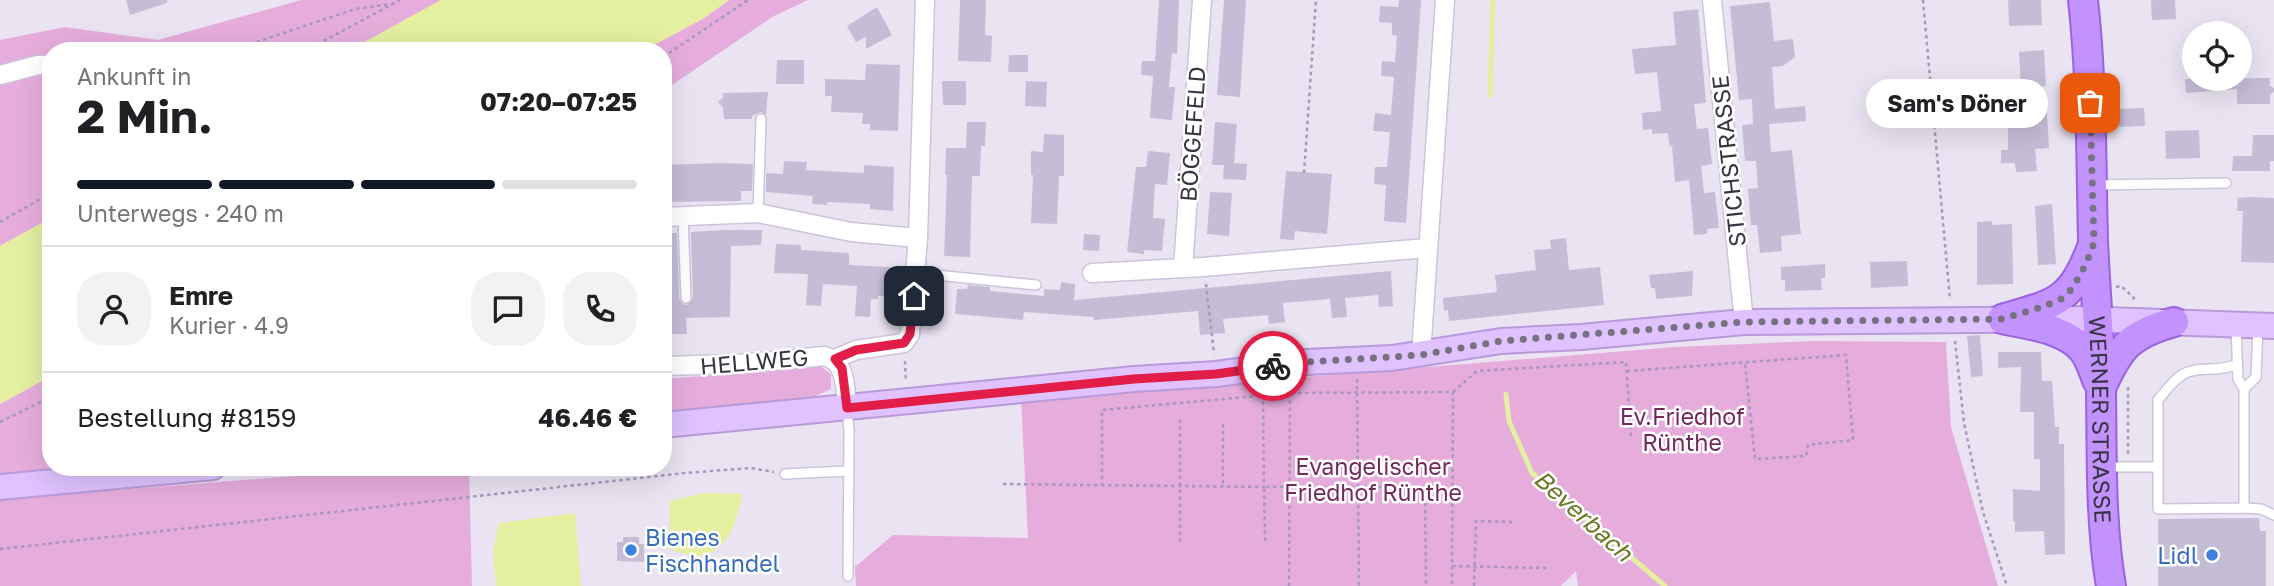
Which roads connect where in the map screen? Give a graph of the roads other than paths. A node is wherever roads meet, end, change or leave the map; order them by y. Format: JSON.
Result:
{"nodes":[{"id":1,"x":925,"y":0,"type":"edge"},
{"id":2,"x":1202,"y":0,"type":"edge"},
{"id":3,"x":1445,"y":0,"type":"edge"},
{"id":4,"x":1712,"y":0,"type":"edge"},
{"id":5,"x":2083,"y":0,"type":"edge"},
{"id":6,"x":42,"y":65,"type":"edge"},
{"id":7,"x":0,"y":75,"type":"edge"},
{"id":8,"x":761,"y":120,"type":"dead end"},
{"id":9,"x":2226,"y":183,"type":"dead end"},
{"id":10,"x":2092,"y":186,"type":"junction"},
{"id":11,"x":758,"y":213,"type":"junction"},
{"id":12,"x":683,"y":216,"type":"junction"},
{"id":13,"x":672,"y":217,"type":"edge"},
{"id":14,"x":918,"y":238,"type":"junction"},
{"id":15,"x":2094,"y":243,"type":"junction"},
{"id":16,"x":1427,"y":248,"type":"junction"},
{"id":17,"x":1182,"y":268,"type":"junction"},
{"id":18,"x":916,"y":273,"type":"junction"},
{"id":19,"x":1092,"y":273,"type":"dead end"},
{"id":20,"x":1036,"y":285,"type":"dead end"},
{"id":21,"x":686,"y":298,"type":"dead end"},
{"id":22,"x":2002,"y":319,"type":"junction"},
{"id":23,"x":2099,"y":319,"type":"junction"},
{"id":24,"x":1744,"y":322,"type":"junction"},
{"id":25,"x":2174,"y":322,"type":"junction"},
{"id":26,"x":2256,"y":325,"type":"edge"},
{"id":27,"x":1421,"y":355,"type":"junction"},
{"id":28,"x":835,"y":359,"type":"junction"},
{"id":29,"x":2237,"y":363,"type":"junction"},
{"id":30,"x":672,"y":366,"type":"edge"},
{"id":31,"x":2101,"y":389,"type":"junction"},
{"id":32,"x":2244,"y":389,"type":"junction"},
{"id":33,"x":847,"y":408,"type":"junction"},
{"id":34,"x":672,"y":424,"type":"edge"},
{"id":35,"x":2114,"y":467,"type":"junction"},
{"id":36,"x":2158,"y":467,"type":"junction"},
{"id":37,"x":847,"y":471,"type":"junction"},
{"id":38,"x":785,"y":474,"type":"road end"},
{"id":39,"x":118,"y":476,"type":"edge"},
{"id":40,"x":0,"y":487,"type":"edge"},
{"id":41,"x":2244,"y":508,"type":"junction"},
{"id":42,"x":2274,"y":515,"type":"edge"},
{"id":43,"x":848,"y":576,"type":"dead end"},
{"id":44,"x":2111,"y":586,"type":"edge"}],
"edges":[{"from":1,"to":14,"type":"street"},
{"from":2,"to":17,"type":"street","name":"BÖGGEFELD"},
{"from":3,"to":16,"type":"street"},
{"from":4,"to":24,"type":"street","name":"STICHSTRASSE"},
{"from":5,"to":10,"type":"main road","name":"WERNER STRASSE"},
{"from":6,"to":7,"type":"street"},
{"from":8,"to":11,"type":"lane"},
{"from":9,"to":10,"type":"lane"},
{"from":10,"to":15,"type":"main road","name":"WERNER STRASSE"},
{"from":11,"to":12,"type":"street"},
{"from":11,"to":14,"type":"street"},
{"from":12,"to":13,"type":"street"},
{"from":12,"to":21,"type":"lane"},
{"from":14,"to":18,"type":"street"},
{"from":15,"to":22,"type":"main road"},
{"from":15,"to":23,"type":"main road","name":"WERNER STRASSE"},
{"from":16,"to":17,"type":"street"},
{"from":16,"to":27,"type":"street"},
{"from":17,"to":19,"type":"street"},
{"from":18,"to":20,"type":"lane"},
{"from":18,"to":28,"type":"street"},
{"from":22,"to":23,"type":"main road"},
{"from":22,"to":24,"type":"main road"},
{"from":22,"to":31,"type":"main road"},
{"from":23,"to":25,"type":"main road"},
{"from":23,"to":31,"type":"main road","name":"WERNER STRASSE"},
{"from":24,"to":27,"type":"main road"},
{"from":25,"to":26,"type":"main road"},
{"from":25,"to":31,"type":"main road"},
{"from":26,"to":29,"type":"lane"},
{"from":26,"to":32,"type":"lane"},
{"from":27,"to":33,"type":"main road"},
{"from":28,"to":30,"type":"street","name":"HELLWEG"},
{"from":28,"to":33,"type":"street","name":"HELLWEG"},
{"from":29,"to":32,"type":"lane"},
{"from":29,"to":36,"type":"lane"},
{"from":31,"to":35,"type":"main road","name":"WERNER STRASSE"},
{"from":32,"to":41,"type":"lane"},
{"from":33,"to":34,"type":"main road"},
{"from":33,"to":37,"type":"lane"},
{"from":35,"to":36,"type":"lane"},
{"from":35,"to":44,"type":"main road","name":"WERNER STRASSE"},
{"from":36,"to":41,"type":"lane"},
{"from":37,"to":38,"type":"lane"},
{"from":37,"to":43,"type":"lane"},
{"from":39,"to":40,"type":"main road"},
{"from":41,"to":42,"type":"lane"}]}
